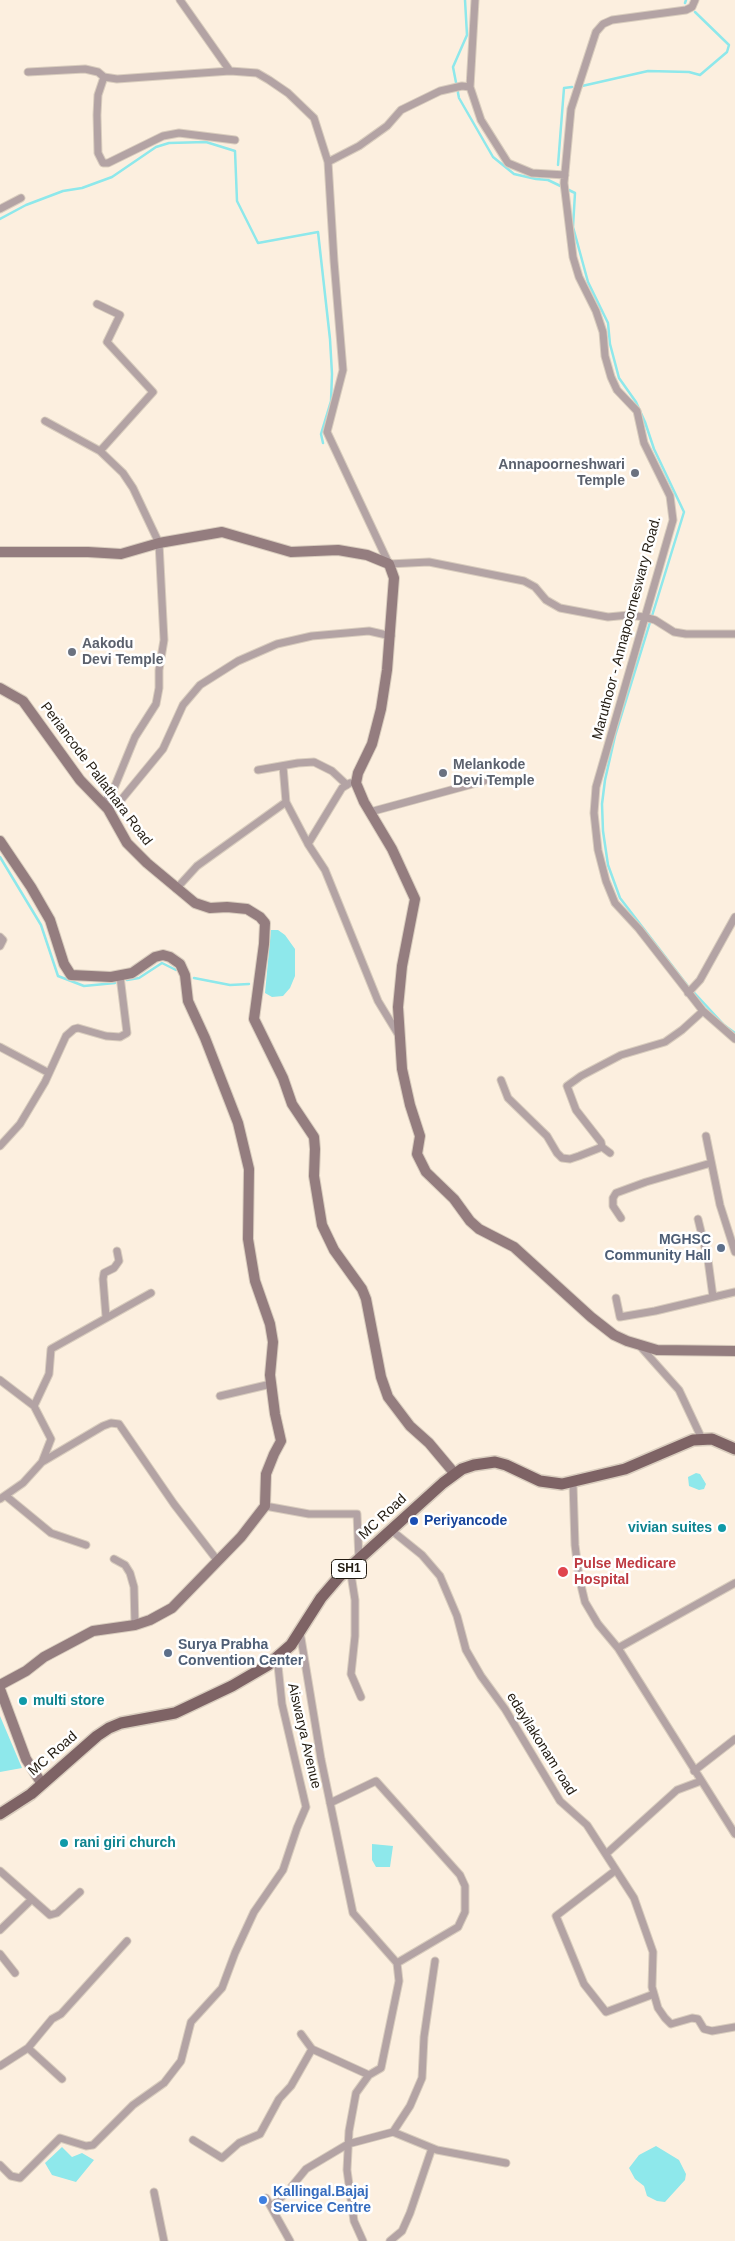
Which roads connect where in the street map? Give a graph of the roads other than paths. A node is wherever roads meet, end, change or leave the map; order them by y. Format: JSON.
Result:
{"nodes":[{"id":1,"x":180,"y":0,"type":"edge"},
{"id":2,"x":475,"y":0,"type":"edge"},
{"id":3,"x":695,"y":0,"type":"edge"},
{"id":4,"x":230,"y":71,"type":"junction"},
{"id":5,"x":28,"y":72,"type":"dead end"},
{"id":6,"x":104,"y":77,"type":"junction"},
{"id":7,"x":466,"y":86,"type":"junction"},
{"id":8,"x":235,"y":140,"type":"dead end"},
{"id":9,"x":328,"y":162,"type":"junction"},
{"id":10,"x":564,"y":179,"type":"junction"},
{"id":11,"x":21,"y":198,"type":"dead end"},
{"id":12,"x":0,"y":209,"type":"edge"},
{"id":13,"x":97,"y":304,"type":"dead end"},
{"id":14,"x":45,"y":422,"type":"dead end"},
{"id":15,"x":100,"y":451,"type":"junction"},
{"id":16,"x":158,"y":542,"type":"junction"},
{"id":17,"x":0,"y":552,"type":"edge"},
{"id":18,"x":389,"y":564,"type":"junction"},
{"id":19,"x":649,"y":618,"type":"junction"},
{"id":20,"x":735,"y":634,"type":"edge"},
{"id":21,"x":391,"y":636,"type":"junction"},
{"id":22,"x":0,"y":688,"type":"edge"},
{"id":23,"x":283,"y":766,"type":"junction"},
{"id":24,"x":258,"y":770,"type":"dead end"},
{"id":25,"x":356,"y":778,"type":"junction"},
{"id":26,"x":484,"y":781,"type":"dead end"},
{"id":27,"x":346,"y":785,"type":"junction"},
{"id":28,"x":286,"y":802,"type":"junction"},
{"id":29,"x":106,"y":806,"type":"junction"},
{"id":30,"x":370,"y":812,"type":"junction"},
{"id":31,"x":0,"y":841,"type":"edge"},
{"id":32,"x":308,"y":844,"type":"junction"},
{"id":33,"x":176,"y":889,"type":"junction"},
{"id":34,"x":735,"y":917,"type":"edge"},
{"id":35,"x":0,"y":937,"type":"edge"},
{"id":36,"x":0,"y":946,"type":"edge"},
{"id":37,"x":120,"y":976,"type":"junction"},
{"id":38,"x":688,"y":993,"type":"junction"},
{"id":39,"x":703,"y":1010,"type":"junction"},
{"id":40,"x":398,"y":1034,"type":"junction"},
{"id":41,"x":735,"y":1039,"type":"edge"},
{"id":42,"x":0,"y":1047,"type":"edge"},
{"id":43,"x":49,"y":1073,"type":"junction"},
{"id":44,"x":501,"y":1080,"type":"dead end"},
{"id":45,"x":706,"y":1136,"type":"dead end"},
{"id":46,"x":0,"y":1146,"type":"edge"},
{"id":47,"x":602,"y":1146,"type":"junction"},
{"id":48,"x":610,"y":1153,"type":"dead end"},
{"id":49,"x":711,"y":1163,"type":"junction"},
{"id":50,"x":621,"y":1218,"type":"dead end"},
{"id":51,"x":698,"y":1219,"type":"dead end"},
{"id":52,"x":726,"y":1223,"type":"junction"},
{"id":53,"x":735,"y":1223,"type":"edge"},
{"id":54,"x":117,"y":1251,"type":"dead end"},
{"id":55,"x":735,"y":1252,"type":"edge"},
{"id":56,"x":735,"y":1292,"type":"edge"},
{"id":57,"x":151,"y":1293,"type":"dead end"},
{"id":58,"x":713,"y":1297,"type":"junction"},
{"id":59,"x":616,"y":1298,"type":"dead end"},
{"id":60,"x":106,"y":1317,"type":"junction"},
{"id":61,"x":639,"y":1345,"type":"junction"},
{"id":62,"x":735,"y":1351,"type":"edge"},
{"id":63,"x":0,"y":1380,"type":"edge"},
{"id":64,"x":271,"y":1384,"type":"junction"},
{"id":65,"x":220,"y":1396,"type":"dead end"},
{"id":66,"x":34,"y":1406,"type":"junction"},
{"id":67,"x":702,"y":1439,"type":"junction"},
{"id":68,"x":735,"y":1449,"type":"edge"},
{"id":69,"x":42,"y":1462,"type":"junction"},
{"id":70,"x":455,"y":1474,"type":"junction"},
{"id":71,"x":573,"y":1483,"type":"junction"},
{"id":72,"x":3,"y":1498,"type":"edge"},
{"id":73,"x":265,"y":1506,"type":"junction"},
{"id":74,"x":391,"y":1530,"type":"junction"},
{"id":75,"x":86,"y":1545,"type":"dead end"},
{"id":76,"x":114,"y":1559,"type":"dead end"},
{"id":77,"x":217,"y":1560,"type":"junction"},
{"id":78,"x":355,"y":1564,"type":"junction"},
{"id":79,"x":735,"y":1583,"type":"edge"},
{"id":80,"x":135,"y":1625,"type":"junction"},
{"id":81,"x":300,"y":1632,"type":"junction"},
{"id":82,"x":618,"y":1648,"type":"junction"},
{"id":83,"x":277,"y":1656,"type":"junction"},
{"id":84,"x":0,"y":1685,"type":"edge"},
{"id":85,"x":0,"y":1690,"type":"edge"},
{"id":86,"x":361,"y":1697,"type":"dead end"},
{"id":87,"x":735,"y":1739,"type":"edge"},
{"id":88,"x":694,"y":1771,"type":"junction"},
{"id":89,"x":701,"y":1781,"type":"junction"},
{"id":90,"x":42,"y":1784,"type":"junction"},
{"id":91,"x":330,"y":1803,"type":"junction"},
{"id":92,"x":0,"y":1814,"type":"edge"},
{"id":93,"x":735,"y":1834,"type":"edge"},
{"id":94,"x":606,"y":1854,"type":"junction"},
{"id":95,"x":616,"y":1870,"type":"junction"},
{"id":96,"x":0,"y":1871,"type":"edge"},
{"id":97,"x":80,"y":1892,"type":"dead end"},
{"id":98,"x":31,"y":1900,"type":"junction"},
{"id":99,"x":0,"y":1930,"type":"edge"},
{"id":100,"x":127,"y":1940,"type":"dead end"},
{"id":101,"x":0,"y":1954,"type":"edge"},
{"id":102,"x":435,"y":1961,"type":"dead end"},
{"id":103,"x":397,"y":1963,"type":"junction"},
{"id":104,"x":15,"y":1973,"type":"dead end"},
{"id":105,"x":654,"y":1994,"type":"junction"},
{"id":106,"x":735,"y":2027,"type":"edge"},
{"id":107,"x":301,"y":2034,"type":"dead end"},
{"id":108,"x":28,"y":2048,"type":"junction"},
{"id":109,"x":312,"y":2049,"type":"junction"},
{"id":110,"x":0,"y":2066,"type":"edge"},
{"id":111,"x":369,"y":2075,"type":"junction"},
{"id":112,"x":62,"y":2079,"type":"dead end"},
{"id":113,"x":393,"y":2132,"type":"junction"},
{"id":114,"x":193,"y":2140,"type":"dead end"},
{"id":115,"x":348,"y":2144,"type":"junction"},
{"id":116,"x":432,"y":2148,"type":"junction"},
{"id":117,"x":506,"y":2163,"type":"dead end"},
{"id":118,"x":0,"y":2165,"type":"edge"},
{"id":119,"x":154,"y":2192,"type":"dead end"},
{"id":120,"x":266,"y":2198,"type":"dead end"},
{"id":121,"x":270,"y":2207,"type":"junction"},
{"id":122,"x":164,"y":2241,"type":"edge"},
{"id":123,"x":290,"y":2241,"type":"edge"},
{"id":124,"x":363,"y":2241,"type":"edge"},
{"id":125,"x":390,"y":2241,"type":"edge"}],
"edges":[{"from":1,"to":4,"type":"street"},
{"from":2,"to":7,"type":"street"},
{"from":3,"to":10,"type":"street","name":"Maruthoor - Annapoorneswary Road."},
{"from":4,"to":6,"type":"street"},
{"from":4,"to":9,"type":"street"},
{"from":5,"to":6,"type":"street"},
{"from":6,"to":8,"type":"street"},
{"from":7,"to":9,"type":"street"},
{"from":7,"to":10,"type":"street"},
{"from":9,"to":18,"type":"street"},
{"from":10,"to":19,"type":"street","name":"Maruthoor - Annapoorneswary Road."},
{"from":11,"to":12,"type":"street"},
{"from":13,"to":15,"type":"street"},
{"from":14,"to":15,"type":"street"},
{"from":15,"to":16,"type":"street"},
{"from":16,"to":17,"type":"street"},
{"from":16,"to":18,"type":"street"},
{"from":16,"to":29,"type":"street"},
{"from":18,"to":19,"type":"street"},
{"from":18,"to":21,"type":"street"},
{"from":19,"to":20,"type":"street"},
{"from":19,"to":38,"type":"street","name":"Maruthoor - Annapoorneswary Road."},
{"from":21,"to":25,"type":"street"},
{"from":21,"to":29,"type":"street"},
{"from":22,"to":29,"type":"street","name":"Periancode Pallathara Road"},
{"from":23,"to":24,"type":"street"},
{"from":23,"to":27,"type":"street"},
{"from":23,"to":28,"type":"street"},
{"from":25,"to":27,"type":"street"},
{"from":25,"to":30,"type":"street"},
{"from":26,"to":30,"type":"street"},
{"from":27,"to":32,"type":"street"},
{"from":28,"to":32,"type":"street"},
{"from":28,"to":33,"type":"street"},
{"from":29,"to":33,"type":"street","name":"Periancode Pallathara Road"},
{"from":30,"to":40,"type":"street"},
{"from":31,"to":37,"type":"street"},
{"from":32,"to":40,"type":"street"},
{"from":33,"to":70,"type":"street","name":"Periancode Pallathara Road"},
{"from":34,"to":38,"type":"street"},
{"from":35,"to":36,"type":"street"},
{"from":37,"to":43,"type":"street"},
{"from":37,"to":64,"type":"street"},
{"from":38,"to":39,"type":"street","name":"Maruthoor - Annapoorneswary Road."},
{"from":39,"to":41,"type":"street","name":"Maruthoor - Annapoorneswary Road."},
{"from":39,"to":47,"type":"street"},
{"from":40,"to":61,"type":"street"},
{"from":42,"to":43,"type":"street"},
{"from":43,"to":46,"type":"street"},
{"from":44,"to":47,"type":"street"},
{"from":45,"to":49,"type":"street"},
{"from":47,"to":48,"type":"street"},
{"from":49,"to":50,"type":"street"},
{"from":49,"to":52,"type":"street"},
{"from":51,"to":58,"type":"street"},
{"from":52,"to":53,"type":"street"},
{"from":52,"to":55,"type":"street"},
{"from":54,"to":60,"type":"street"},
{"from":56,"to":58,"type":"street"},
{"from":57,"to":60,"type":"street"},
{"from":58,"to":59,"type":"street"},
{"from":60,"to":66,"type":"street"},
{"from":61,"to":62,"type":"street"},
{"from":61,"to":67,"type":"street"},
{"from":63,"to":66,"type":"street"},
{"from":64,"to":65,"type":"street"},
{"from":64,"to":73,"type":"street"},
{"from":66,"to":69,"type":"street"},
{"from":67,"to":68,"type":"main road","name":"MC Road","number":"SH1"},
{"from":67,"to":71,"type":"main road","name":"MC Road","number":"SH1"},
{"from":69,"to":72,"type":"street"},
{"from":69,"to":77,"type":"street"},
{"from":70,"to":71,"type":"main road","name":"MC Road","number":"SH1"},
{"from":70,"to":74,"type":"main road","name":"MC Road","number":"SH1"},
{"from":71,"to":82,"type":"street"},
{"from":72,"to":75,"type":"street"},
{"from":73,"to":77,"type":"street"},
{"from":73,"to":78,"type":"street"},
{"from":74,"to":78,"type":"main road","name":"MC Road","number":"SH1"},
{"from":74,"to":94,"type":"street","name":"edayilakonam road"},
{"from":76,"to":80,"type":"street"},
{"from":77,"to":80,"type":"street"},
{"from":78,"to":81,"type":"main road","name":"MC Road","number":"SH1"},
{"from":78,"to":86,"type":"street"},
{"from":79,"to":82,"type":"street"},
{"from":80,"to":84,"type":"street"},
{"from":81,"to":83,"type":"main road","name":"MC Road","number":"SH1"},
{"from":81,"to":91,"type":"street"},
{"from":82,"to":88,"type":"street"},
{"from":83,"to":90,"type":"main road","name":"MC Road","number":"SH1"},
{"from":83,"to":118,"type":"street","name":"Aiswarya Avenue"},
{"from":85,"to":90,"type":"street"},
{"from":87,"to":88,"type":"street"},
{"from":88,"to":89,"type":"street"},
{"from":89,"to":93,"type":"street"},
{"from":89,"to":94,"type":"street"},
{"from":90,"to":92,"type":"main road","name":"MC Road","number":"SH1"},
{"from":91,"to":103,"type":"street"},
{"from":91,"to":103,"type":"street"},
{"from":94,"to":95,"type":"street","name":"edayilakonam road"},
{"from":95,"to":105,"type":"street","name":"edayilakonam road"},
{"from":95,"to":105,"type":"street"},
{"from":96,"to":98,"type":"street"},
{"from":97,"to":98,"type":"street"},
{"from":98,"to":99,"type":"street"},
{"from":100,"to":108,"type":"street"},
{"from":101,"to":104,"type":"street"},
{"from":102,"to":113,"type":"street"},
{"from":103,"to":111,"type":"street"},
{"from":105,"to":106,"type":"street","name":"edayilakonam road"},
{"from":107,"to":109,"type":"street"},
{"from":108,"to":110,"type":"street"},
{"from":108,"to":112,"type":"street"},
{"from":109,"to":111,"type":"street"},
{"from":109,"to":114,"type":"street"},
{"from":111,"to":115,"type":"street"},
{"from":113,"to":115,"type":"street"},
{"from":113,"to":116,"type":"street"},
{"from":115,"to":121,"type":"street"},
{"from":115,"to":124,"type":"street"},
{"from":116,"to":117,"type":"street"},
{"from":116,"to":125,"type":"street"},
{"from":119,"to":122,"type":"street"},
{"from":120,"to":121,"type":"street"},
{"from":121,"to":123,"type":"street"}]}
